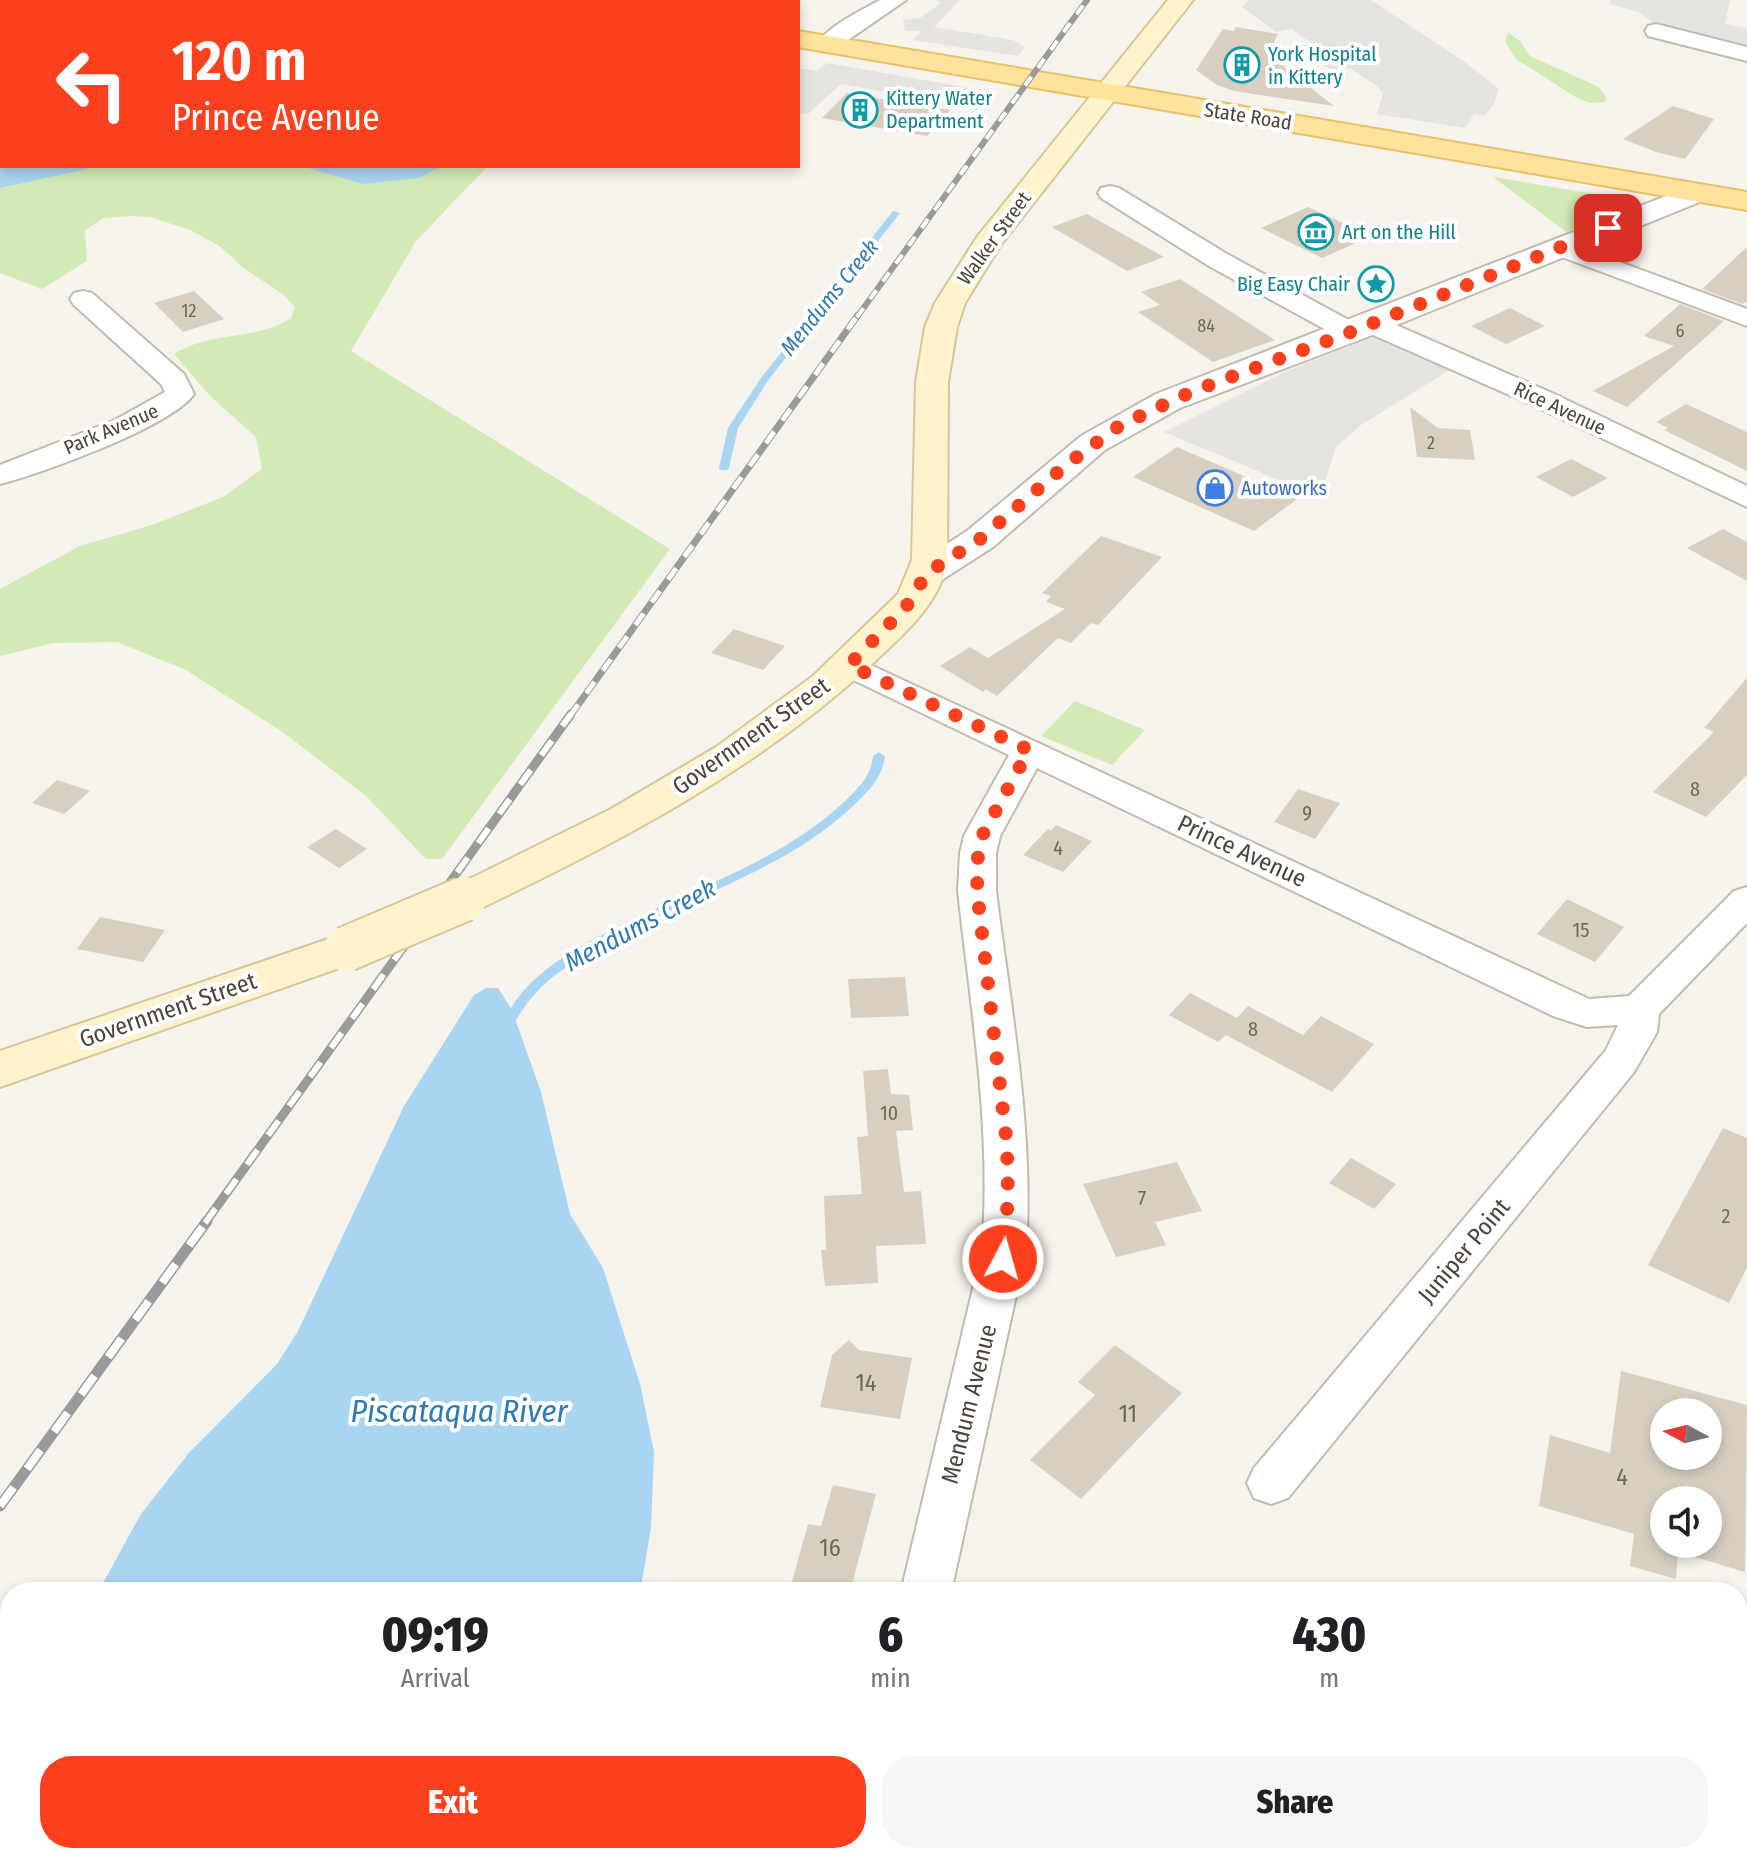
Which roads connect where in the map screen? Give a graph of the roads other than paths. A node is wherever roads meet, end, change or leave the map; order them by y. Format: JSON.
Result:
{"nodes":[{"id":1,"x":895,"y":0,"type":"edge"},
{"id":2,"x":1181,"y":0,"type":"edge"},
{"id":3,"x":1656,"y":31,"type":"dead end"},
{"id":4,"x":800,"y":39,"type":"edge"},
{"id":5,"x":827,"y":44,"type":"junction"},
{"id":6,"x":1747,"y":54,"type":"edge"},
{"id":7,"x":1105,"y":92,"type":"junction"},
{"id":8,"x":1747,"y":172,"type":"edge"},
{"id":9,"x":1110,"y":193,"type":"dead end"},
{"id":10,"x":1697,"y":193,"type":"junction"},
{"id":11,"x":1747,"y":201,"type":"edge"},
{"id":12,"x":1560,"y":248,"type":"junction"},
{"id":13,"x":83,"y":299,"type":"dead end"},
{"id":14,"x":1747,"y":318,"type":"edge"},
{"id":15,"x":1360,"y":328,"type":"junction"},
{"id":16,"x":0,"y":475,"type":"edge"},
{"id":17,"x":1747,"y":498,"type":"edge"},
{"id":18,"x":927,"y":573,"type":"junction"},
{"id":19,"x":849,"y":665,"type":"junction"},
{"id":20,"x":1029,"y":750,"type":"junction"},
{"id":21,"x":1747,"y":900,"type":"edge"},
{"id":22,"x":1640,"y":1009,"type":"junction"},
{"id":23,"x":0,"y":1070,"type":"edge"},
{"id":24,"x":1271,"y":1483,"type":"dead end"},
{"id":25,"x":928,"y":1582,"type":"edge"}],
"edges":[{"from":1,"to":5,"type":"street"},
{"from":2,"to":7,"type":"main road","name":"Walker Street"},
{"from":3,"to":6,"type":"street"},
{"from":4,"to":5,"type":"main road","name":"State Road"},
{"from":5,"to":7,"type":"main road","name":"State Road"},
{"from":7,"to":10,"type":"main road","name":"State Road"},
{"from":7,"to":18,"type":"main road","name":"Walker Street"},
{"from":8,"to":10,"type":"main road","name":"Government Street"},
{"from":9,"to":15,"type":"street","name":"Rice Avenue"},
{"from":10,"to":11,"type":"main road","name":"State Road"},
{"from":10,"to":12,"type":"street","name":"Government Street"},
{"from":12,"to":14,"type":"street"},
{"from":12,"to":15,"type":"street","name":"Government Street"},
{"from":13,"to":16,"type":"street","name":"Park Avenue"},
{"from":15,"to":17,"type":"street","name":"Rice Avenue"},
{"from":15,"to":18,"type":"street","name":"Government Street"},
{"from":18,"to":19,"type":"main road","name":"Government Street"},
{"from":19,"to":20,"type":"street","name":"Prince Avenue"},
{"from":19,"to":23,"type":"main road","name":"Government Street","bridge":true},
{"from":20,"to":22,"type":"street","name":"Prince Avenue"},
{"from":20,"to":25,"type":"street","name":"Mendum Avenue"},
{"from":21,"to":22,"type":"street"},
{"from":22,"to":24,"type":"street","name":"Juniper Point"}]}
